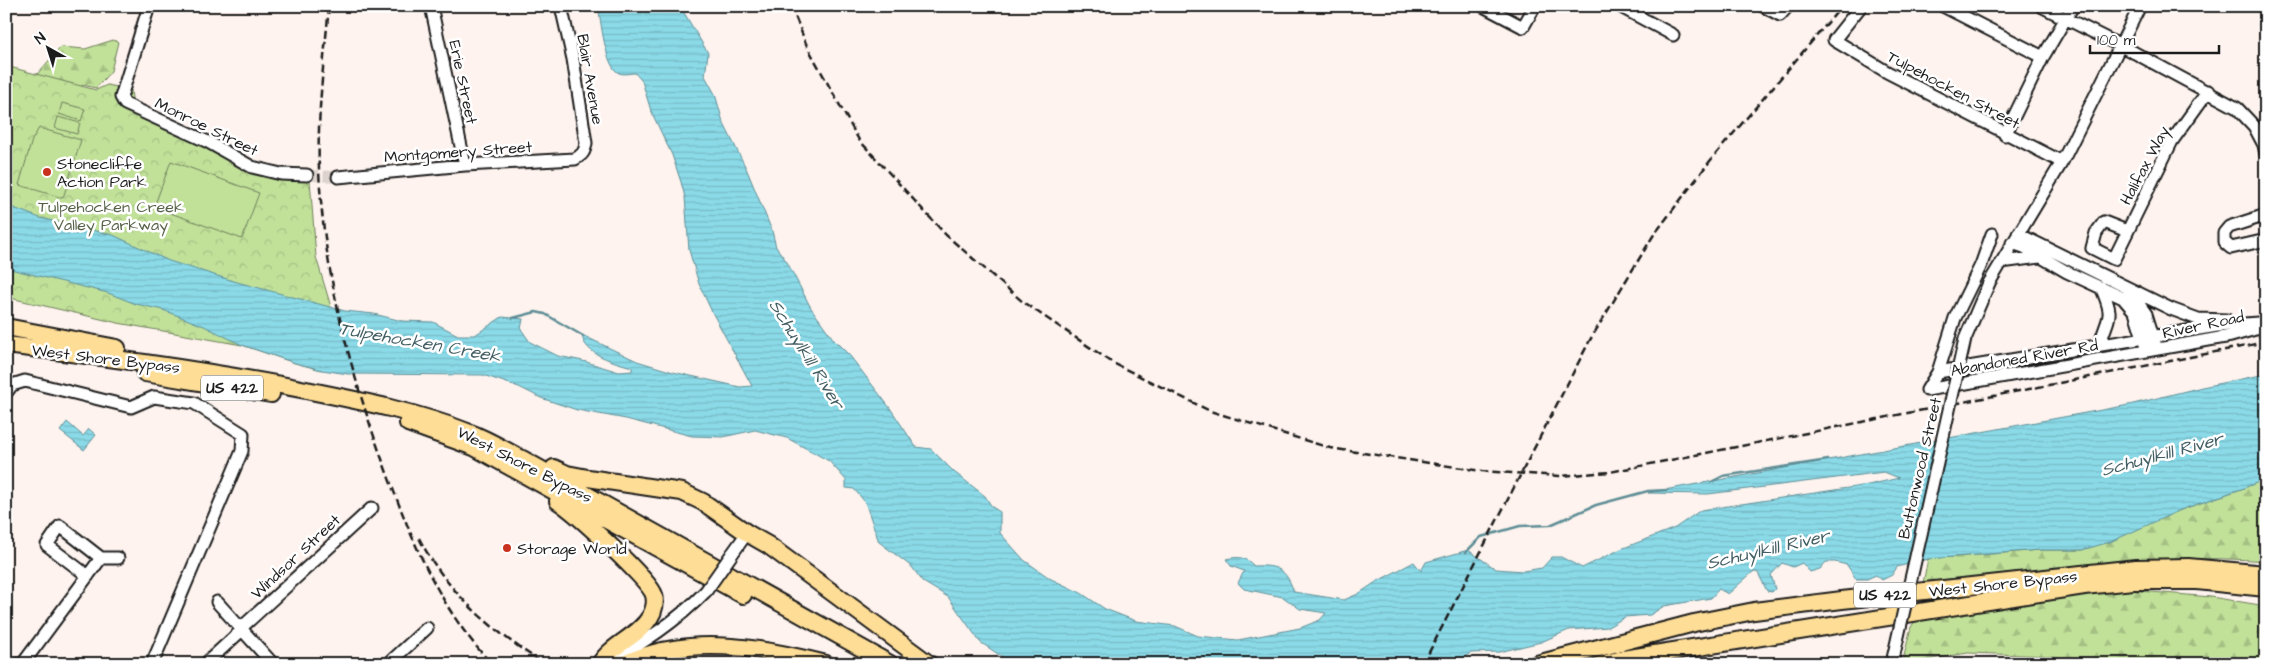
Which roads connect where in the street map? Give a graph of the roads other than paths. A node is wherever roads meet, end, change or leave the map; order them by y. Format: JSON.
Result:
{"nodes":[{"id":1,"x":149,"y":6,"type":"edge"},
{"id":2,"x":431,"y":6,"type":"edge"},
{"id":3,"x":561,"y":6,"type":"edge"},
{"id":4,"x":1483,"y":6,"type":"edge"},
{"id":5,"x":1534,"y":6,"type":"edge"},
{"id":6,"x":1619,"y":6,"type":"edge"},
{"id":7,"x":1763,"y":6,"type":"edge"},
{"id":8,"x":1861,"y":6,"type":"edge"},
{"id":9,"x":1943,"y":6,"type":"edge"},
{"id":10,"x":2041,"y":6,"type":"edge"},
{"id":11,"x":2073,"y":6,"type":"edge"},
{"id":12,"x":2140,"y":6,"type":"edge"},
{"id":13,"x":1784,"y":11,"type":"edge"},
{"id":14,"x":2066,"y":19,"type":"junction"},
{"id":15,"x":1673,"y":35,"type":"dead end"},
{"id":16,"x":2119,"y":45,"type":"junction"},
{"id":17,"x":2043,"y":57,"type":"junction"},
{"id":18,"x":2208,"y":91,"type":"junction"},
{"id":19,"x":2005,"y":134,"type":"junction"},
{"id":20,"x":2264,"y":140,"type":"edge"},
{"id":21,"x":2266,"y":154,"type":"edge"},
{"id":22,"x":581,"y":155,"type":"joint"},
{"id":23,"x":2062,"y":162,"type":"junction"},
{"id":24,"x":465,"y":165,"type":"junction"},
{"id":25,"x":307,"y":175,"type":"tunnel mouth"},
{"id":26,"x":338,"y":177,"type":"tunnel mouth"},
{"id":27,"x":2266,"y":215,"type":"edge"},
{"id":28,"x":2026,"y":220,"type":"junction"},
{"id":29,"x":2127,"y":232,"type":"junction"},
{"id":30,"x":1992,"y":234,"type":"dead end"},
{"id":31,"x":2015,"y":238,"type":"junction"},
{"id":32,"x":2266,"y":240,"type":"edge"},
{"id":33,"x":2041,"y":251,"type":"junction"},
{"id":34,"x":2001,"y":262,"type":"junction"},
{"id":35,"x":2101,"y":287,"type":"junction"},
{"id":36,"x":2126,"y":288,"type":"junction"},
{"id":37,"x":2266,"y":323,"type":"edge"},
{"id":38,"x":6,"y":327,"type":"edge"},
{"id":39,"x":2148,"y":337,"type":"junction"},
{"id":40,"x":2100,"y":345,"type":"junction"},
{"id":41,"x":2152,"y":351,"type":"junction"},
{"id":42,"x":8,"y":353,"type":"edge"},
{"id":43,"x":1938,"y":372,"type":"junction"},
{"id":44,"x":6,"y":393,"type":"edge"},
{"id":45,"x":322,"y":393,"type":"junction"},
{"id":46,"x":416,"y":414,"type":"junction"},
{"id":47,"x":446,"y":437,"type":"junction"},
{"id":48,"x":372,"y":508,"type":"dead end"},
{"id":49,"x":747,"y":533,"type":"junction"},
{"id":50,"x":101,"y":558,"type":"junction"},
{"id":51,"x":118,"y":558,"type":"dead end"},
{"id":52,"x":2266,"y":569,"type":"edge"},
{"id":53,"x":2238,"y":570,"type":"junction"},
{"id":54,"x":2266,"y":574,"type":"edge"},
{"id":55,"x":88,"y":576,"type":"junction"},
{"id":56,"x":2266,"y":588,"type":"edge"},
{"id":57,"x":216,"y":602,"type":"dead end"},
{"id":58,"x":427,"y":628,"type":"dead end"},
{"id":59,"x":241,"y":629,"type":"junction"},
{"id":60,"x":1892,"y":663,"type":"edge"},
{"id":61,"x":20,"y":664,"type":"edge"},
{"id":62,"x":152,"y":664,"type":"edge"},
{"id":63,"x":205,"y":664,"type":"edge"},
{"id":64,"x":273,"y":664,"type":"edge"},
{"id":65,"x":388,"y":664,"type":"edge"},
{"id":66,"x":600,"y":664,"type":"edge"},
{"id":67,"x":606,"y":664,"type":"edge"},
{"id":68,"x":624,"y":664,"type":"edge"},
{"id":69,"x":826,"y":664,"type":"edge"},
{"id":70,"x":868,"y":664,"type":"edge"},
{"id":71,"x":890,"y":664,"type":"edge"},
{"id":72,"x":929,"y":664,"type":"edge"},
{"id":73,"x":1537,"y":664,"type":"edge"},
{"id":74,"x":1602,"y":664,"type":"edge"}],
"edges":[{"from":1,"to":25,"type":"street","name":"Monroe Street"},
{"from":2,"to":24,"type":"street","name":"Erie Street"},
{"from":3,"to":22,"type":"street","name":"Blair Avenue"},
{"from":4,"to":5,"type":"street"},
{"from":6,"to":15,"type":"street"},
{"from":7,"to":13,"type":"street"},
{"from":8,"to":19,"type":"street","name":"Tulpehocken Street"},
{"from":9,"to":17,"type":"street"},
{"from":10,"to":14,"type":"street"},
{"from":11,"to":14,"type":"street"},
{"from":12,"to":16,"type":"street","name":"Buttonwood Street"},
{"from":14,"to":16,"type":"street"},
{"from":14,"to":17,"type":"street"},
{"from":16,"to":18,"type":"street"},
{"from":16,"to":23,"type":"street","name":"Buttonwood Street"},
{"from":17,"to":19,"type":"street"},
{"from":18,"to":20,"type":"street"},
{"from":18,"to":29,"type":"street","name":"Halifax Way"},
{"from":19,"to":23,"type":"street","name":"Tulpehocken Street"},
{"from":20,"to":21,"type":"street"},
{"from":22,"to":24,"type":"street","name":"Montgomery Street"},
{"from":23,"to":28,"type":"street","name":"Buttonwood Street"},
{"from":24,"to":26,"type":"street","name":"Montgomery Street"},
{"from":27,"to":32,"type":"street"},
{"from":28,"to":31,"type":"street","name":"Buttonwood Street"},
{"from":28,"to":33,"type":"street"},
{"from":29,"to":29,"type":"street","name":"Halifax Way"},
{"from":30,"to":43,"type":"street","name":"Abandoned River Rd"},
{"from":31,"to":33,"type":"street"},
{"from":31,"to":34,"type":"street","name":"Buttonwood Street"},
{"from":33,"to":34,"type":"street"},
{"from":33,"to":35,"type":"street"},
{"from":33,"to":36,"type":"street"},
{"from":34,"to":60,"type":"street","name":"Buttonwood Street","bridge":true},
{"from":35,"to":39,"type":"street"},
{"from":35,"to":40,"type":"street","name":"Abandoned River Rd"},
{"from":36,"to":37,"type":"street"},
{"from":36,"to":39,"type":"street"},
{"from":37,"to":39,"type":"street","name":"Abandoned River Rd"},
{"from":37,"to":41,"type":"street","name":"River Road"},
{"from":38,"to":45,"type":"highway"},
{"from":39,"to":40,"type":"street","name":"Abandoned River Rd"},
{"from":39,"to":41,"type":"street"},
{"from":40,"to":43,"type":"street","name":"Abandoned River Rd"},
{"from":41,"to":43,"type":"street","name":"Abandoned River Rd"},
{"from":42,"to":45,"type":"highway","name":"West Shore Bypass","number":"US 422"},
{"from":42,"to":47,"type":"highway","name":"West Shore Bypass","number":"US 422"},
{"from":44,"to":62,"type":"street"},
{"from":45,"to":46,"type":"highway","name":"West Shore Bypass","number":"US 422"},
{"from":46,"to":49,"type":"highway"},
{"from":46,"to":71,"type":"highway","name":"West Shore Bypass","number":"US 422"},
{"from":47,"to":66,"type":"highway"},
{"from":47,"to":70,"type":"highway","name":"West Shore Bypass","number":"US 422"},
{"from":48,"to":59,"type":"street","name":"Windsor Street"},
{"from":49,"to":67,"type":"street","bridge":true},
{"from":49,"to":72,"type":"highway"},
{"from":50,"to":51,"type":"street"},
{"from":50,"to":55,"type":"street"},
{"from":50,"to":55,"type":"street"},
{"from":52,"to":53,"type":"highway"},
{"from":53,"to":54,"type":"highway","name":"West Shore Bypass","number":"US 422"},
{"from":53,"to":73,"type":"highway","name":"West Shore Bypass","number":"US 422"},
{"from":55,"to":61,"type":"street"},
{"from":56,"to":74,"type":"highway","name":"West Shore Bypass","number":"US 422"},
{"from":57,"to":59,"type":"street"},
{"from":58,"to":65,"type":"street"},
{"from":59,"to":63,"type":"street","name":"Windsor Street"},
{"from":59,"to":64,"type":"street"},
{"from":68,"to":69,"type":"highway"}]}
